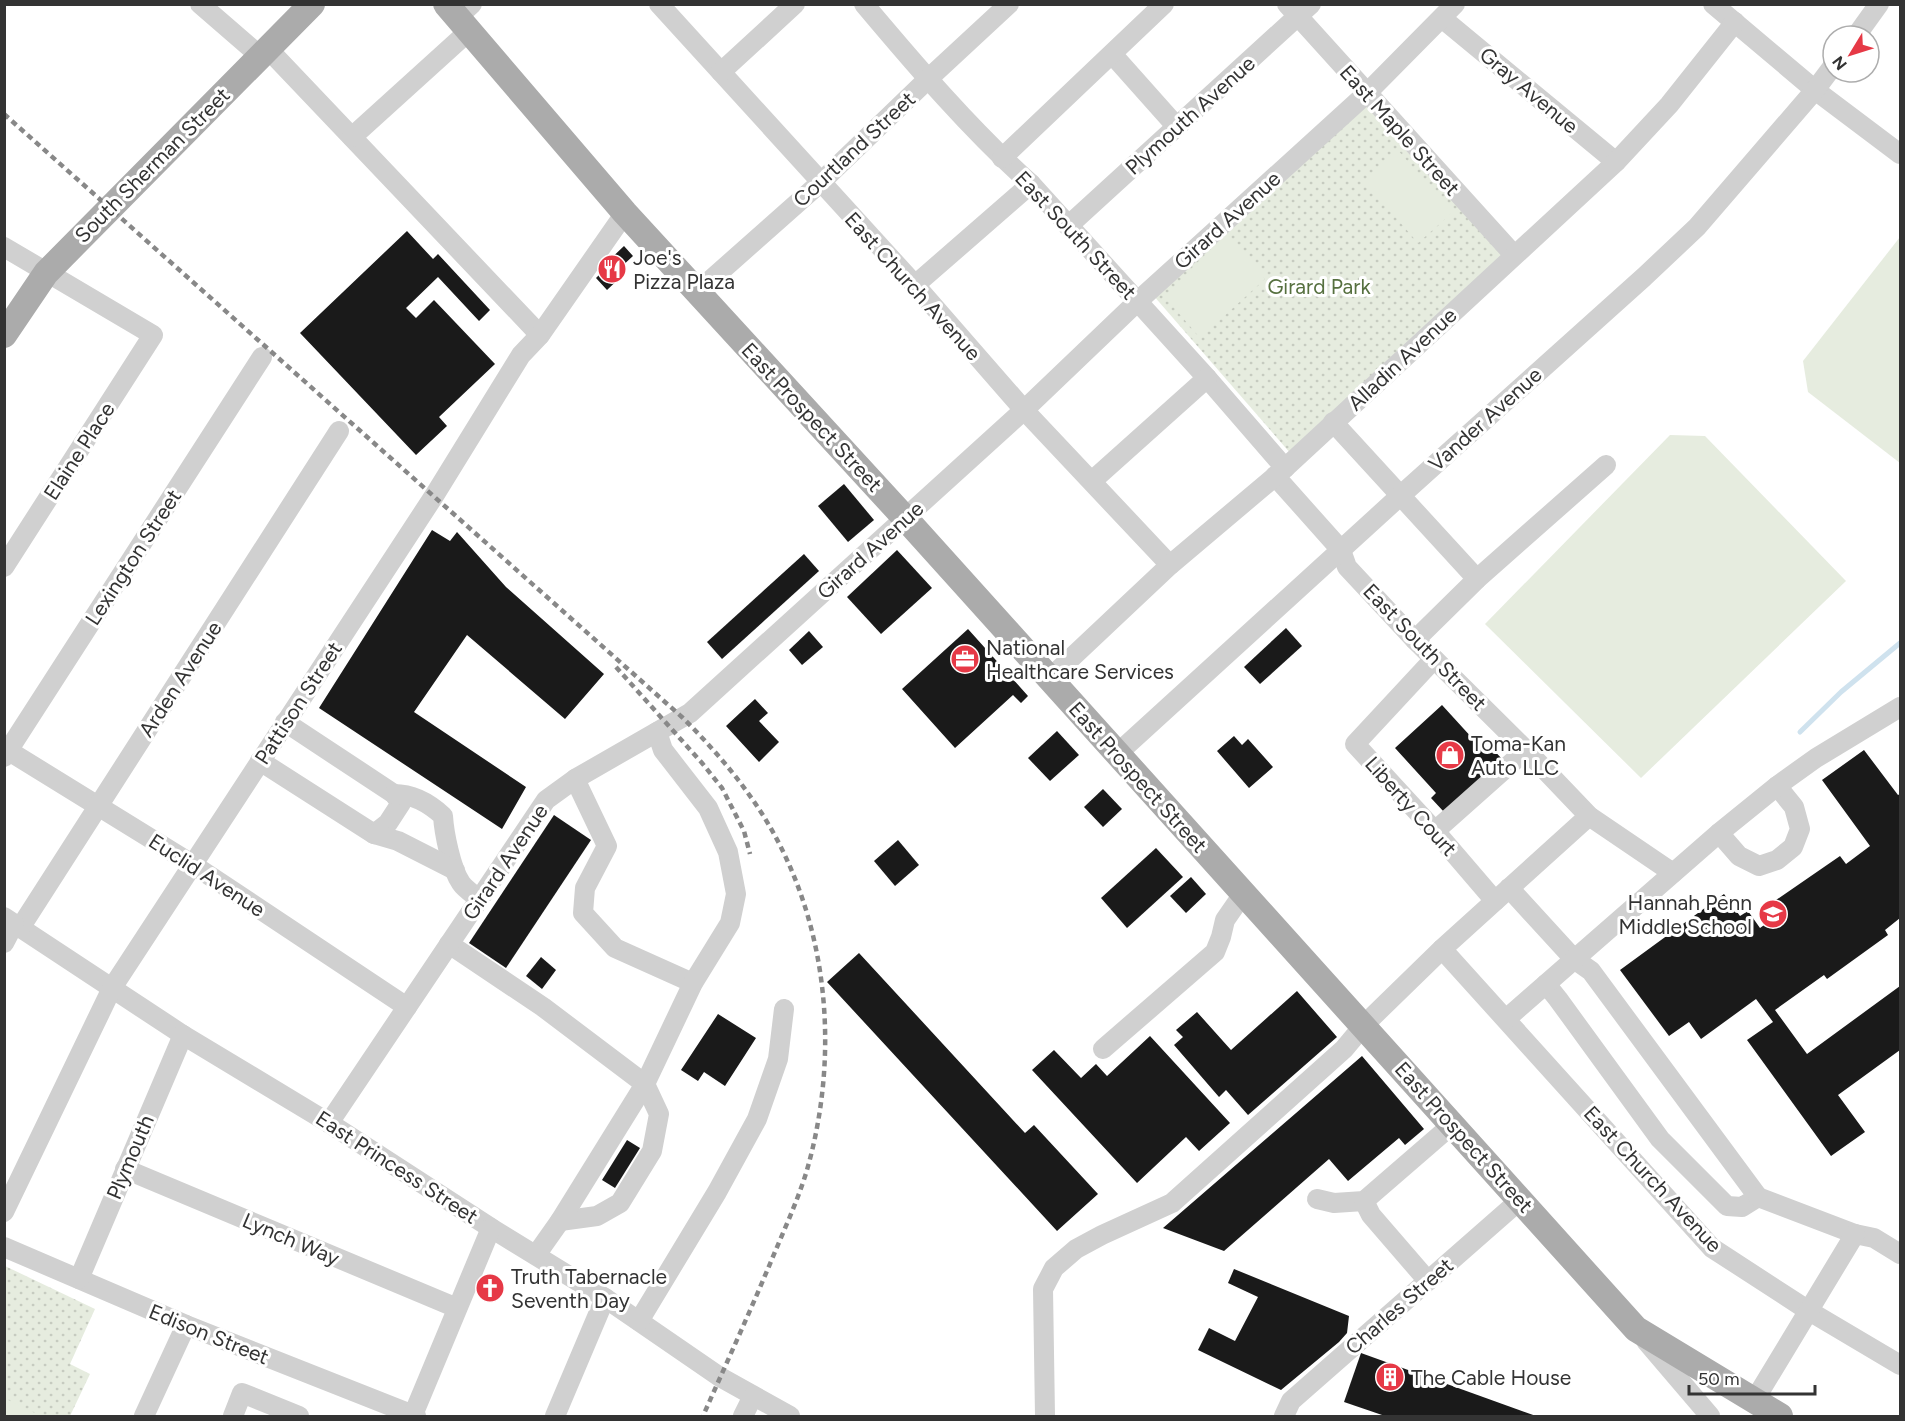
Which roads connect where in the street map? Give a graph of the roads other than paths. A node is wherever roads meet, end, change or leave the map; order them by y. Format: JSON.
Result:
{"nodes":[{"id":1,"x":200,"y":4,"type":"edge"},
{"id":2,"x":312,"y":4,"type":"edge"},
{"id":3,"x":659,"y":4,"type":"edge"},
{"id":4,"x":795,"y":4,"type":"edge"},
{"id":5,"x":864,"y":4,"type":"edge"},
{"id":6,"x":1010,"y":4,"type":"edge"},
{"id":7,"x":1164,"y":4,"type":"edge"},
{"id":8,"x":1713,"y":4,"type":"edge"},
{"id":9,"x":1879,"y":4,"type":"edge"},
{"id":10,"x":1299,"y":8,"type":"edge"},
{"id":11,"x":1449,"y":11,"type":"edge"},
{"id":12,"x":461,"y":14,"type":"edge"},
{"id":13,"x":1735,"y":22,"type":"junction"},
{"id":14,"x":1865,"y":24,"type":"edge"},
{"id":15,"x":264,"y":52,"type":"junction"},
{"id":16,"x":1112,"y":54,"type":"junction"},
{"id":17,"x":721,"y":72,"type":"junction"},
{"id":18,"x":928,"y":79,"type":"junction"},
{"id":19,"x":1821,"y":82,"type":"edge"},
{"id":20,"x":1815,"y":90,"type":"junction"},
{"id":21,"x":1366,"y":94,"type":"junction"},
{"id":22,"x":1177,"y":127,"type":"junction"},
{"id":23,"x":352,"y":137,"type":"junction"},
{"id":24,"x":1900,"y":154,"type":"edge"},
{"id":25,"x":1002,"y":158,"type":"junction"},
{"id":26,"x":1616,"y":162,"type":"junction"},
{"id":27,"x":820,"y":183,"type":"junction"},
{"id":28,"x":1031,"y":184,"type":"junction"},
{"id":29,"x":625,"y":213,"type":"junction"},
{"id":30,"x":1068,"y":226,"type":"junction"},
{"id":31,"x":4,"y":247,"type":"edge"},
{"id":32,"x":1514,"y":255,"type":"junction"},
{"id":33,"x":45,"y":273,"type":"junction"},
{"id":34,"x":915,"y":285,"type":"junction"},
{"id":35,"x":696,"y":292,"type":"junction"},
{"id":36,"x":1138,"y":301,"type":"junction"},
{"id":37,"x":4,"y":335,"type":"edge"},
{"id":38,"x":540,"y":335,"type":"junction"},
{"id":39,"x":262,"y":357,"type":"dead end"},
{"id":40,"x":1207,"y":378,"type":"junction"},
{"id":41,"x":1024,"y":410,"type":"junction"},
{"id":42,"x":1333,"y":422,"type":"junction"},
{"id":43,"x":339,"y":431,"type":"dead end"},
{"id":44,"x":1606,"y":465,"type":"dead end"},
{"id":45,"x":1280,"y":472,"type":"junction"},
{"id":46,"x":1092,"y":481,"type":"junction"},
{"id":47,"x":1400,"y":496,"type":"junction"},
{"id":48,"x":905,"y":518,"type":"junction"},
{"id":49,"x":1341,"y":550,"type":"junction"},
{"id":50,"x":1170,"y":565,"type":"junction"},
{"id":51,"x":4,"y":567,"type":"edge"},
{"id":52,"x":1477,"y":579,"type":"junction"},
{"id":53,"x":1414,"y":640,"type":"junction"},
{"id":54,"x":1434,"y":659,"type":"junction"},
{"id":55,"x":1050,"y":678,"type":"junction"},
{"id":56,"x":1900,"y":707,"type":"edge"},
{"id":57,"x":285,"y":722,"type":"junction"},
{"id":58,"x":657,"y":732,"type":"junction"},
{"id":59,"x":1526,"y":750,"type":"junction"},
{"id":60,"x":6,"y":752,"type":"edge"},
{"id":61,"x":1118,"y":753,"type":"junction"},
{"id":62,"x":260,"y":761,"type":"junction"},
{"id":63,"x":575,"y":779,"type":"junction"},
{"id":64,"x":1777,"y":786,"type":"junction"},
{"id":65,"x":394,"y":794,"type":"junction"},
{"id":66,"x":99,"y":806,"type":"junction"},
{"id":67,"x":1589,"y":816,"type":"junction"},
{"id":68,"x":1435,"y":831,"type":"junction"},
{"id":69,"x":1719,"y":833,"type":"junction"},
{"id":70,"x":374,"y":834,"type":"junction"},
{"id":71,"x":192,"y":864,"type":"junction"},
{"id":72,"x":455,"y":870,"type":"junction"},
{"id":73,"x":1673,"y":873,"type":"junction"},
{"id":74,"x":1243,"y":894,"type":"junction"},
{"id":75,"x":1502,"y":895,"type":"junction"},
{"id":76,"x":479,"y":899,"type":"junction"},
{"id":77,"x":13,"y":923,"type":"edge"},
{"id":78,"x":4,"y":943,"type":"edge"},
{"id":79,"x":449,"y":944,"type":"junction"},
{"id":80,"x":1442,"y":949,"type":"junction"},
{"id":81,"x":1574,"y":959,"type":"junction"},
{"id":82,"x":693,"y":983,"type":"junction"},
{"id":83,"x":1546,"y":984,"type":"junction"},
{"id":84,"x":112,"y":988,"type":"junction"},
{"id":85,"x":406,"y":1007,"type":"junction"},
{"id":86,"x":784,"y":1009,"type":"dead end"},
{"id":87,"x":1506,"y":1019,"type":"junction"},
{"id":88,"x":1364,"y":1025,"type":"junction"},
{"id":89,"x":183,"y":1035,"type":"junction"},
{"id":90,"x":1103,"y":1049,"type":"dead end"},
{"id":91,"x":645,"y":1084,"type":"junction"},
{"id":92,"x":329,"y":1123,"type":"junction"},
{"id":93,"x":1453,"y":1124,"type":"junction"},
{"id":94,"x":125,"y":1169,"type":"junction"},
{"id":95,"x":1758,"y":1197,"type":"junction"},
{"id":96,"x":1317,"y":1199,"type":"dead end"},
{"id":97,"x":1520,"y":1200,"type":"junction"},
{"id":98,"x":1364,"y":1201,"type":"junction"},
{"id":99,"x":4,"y":1212,"type":"edge"},
{"id":100,"x":560,"y":1221,"type":"junction"},
{"id":101,"x":491,"y":1228,"type":"junction"},
{"id":102,"x":1856,"y":1234,"type":"junction"},
{"id":103,"x":4,"y":1247,"type":"edge"},
{"id":104,"x":1900,"y":1254,"type":"edge"},
{"id":105,"x":536,"y":1255,"type":"junction"},
{"id":106,"x":79,"y":1279,"type":"junction"},
{"id":107,"x":1428,"y":1281,"type":"junction"},
{"id":108,"x":605,"y":1298,"type":"junction"},
{"id":109,"x":457,"y":1308,"type":"junction"},
{"id":110,"x":1809,"y":1311,"type":"junction"},
{"id":111,"x":639,"y":1321,"type":"junction"},
{"id":112,"x":186,"y":1325,"type":"junction"},
{"id":113,"x":1636,"y":1329,"type":"junction"},
{"id":114,"x":1900,"y":1365,"type":"edge"},
{"id":115,"x":753,"y":1396,"type":"junction"},
{"id":116,"x":1754,"y":1401,"type":"junction"},
{"id":117,"x":144,"y":1416,"type":"edge"},
{"id":118,"x":233,"y":1416,"type":"edge"},
{"id":119,"x":299,"y":1416,"type":"edge"},
{"id":120,"x":414,"y":1416,"type":"edge"},
{"id":121,"x":555,"y":1416,"type":"edge"},
{"id":122,"x":743,"y":1416,"type":"edge"},
{"id":123,"x":790,"y":1416,"type":"edge"},
{"id":124,"x":1045,"y":1416,"type":"edge"},
{"id":125,"x":1284,"y":1416,"type":"edge"},
{"id":126,"x":1710,"y":1416,"type":"edge"},
{"id":127,"x":1780,"y":1416,"type":"edge"}],
"edges":[{"from":1,"to":15,"type":"street"},
{"from":2,"to":15,"type":"main road","name":"South Sherman Street"},
{"from":3,"to":17,"type":"street","name":"East Church Avenue"},
{"from":4,"to":17,"type":"street"},
{"from":5,"to":18,"type":"street","name":"East South Street"},
{"from":6,"to":18,"type":"street","name":"Courtland Street"},
{"from":7,"to":16,"type":"street"},
{"from":8,"to":13,"type":"street"},
{"from":9,"to":14,"type":"street"},
{"from":10,"to":21,"type":"street","name":"East Maple Street"},
{"from":10,"to":22,"type":"street","name":"Plymouth Avenue"},
{"from":11,"to":21,"type":"street","name":"Girard Avenue"},
{"from":11,"to":26,"type":"street","name":"Gray Avenue"},
{"from":12,"to":23,"type":"street"},
{"from":12,"to":29,"type":"main road","name":"East Prospect Street"},
{"from":13,"to":20,"type":"street"},
{"from":13,"to":26,"type":"street","name":"Alladin Avenue"},
{"from":15,"to":23,"type":"street"},
{"from":15,"to":33,"type":"main road","name":"South Sherman Street"},
{"from":16,"to":22,"type":"street"},
{"from":16,"to":25,"type":"street"},
{"from":17,"to":27,"type":"street","name":"East Church Avenue"},
{"from":18,"to":25,"type":"street","name":"East South Street"},
{"from":18,"to":27,"type":"street","name":"Courtland Street"},
{"from":19,"to":20,"type":"street","name":"Vander Avenue"},
{"from":20,"to":24,"type":"street"},
{"from":20,"to":47,"type":"street","name":"Vander Avenue"},
{"from":21,"to":32,"type":"street","name":"East Maple Street"},
{"from":21,"to":36,"type":"street","name":"Girard Avenue"},
{"from":22,"to":30,"type":"street","name":"Plymouth Avenue"},
{"from":23,"to":38,"type":"street"},
{"from":25,"to":28,"type":"street","name":"East South Street"},
{"from":26,"to":32,"type":"street","name":"Alladin Avenue"},
{"from":27,"to":34,"type":"street","name":"East Church Avenue"},
{"from":27,"to":35,"type":"street","name":"Courtland Street"},
{"from":28,"to":30,"type":"street","name":"East South Street"},
{"from":28,"to":34,"type":"street"},
{"from":29,"to":35,"type":"main road","name":"East Prospect Street"},
{"from":29,"to":38,"type":"street","name":"Pattison Street"},
{"from":30,"to":36,"type":"street","name":"East South Street"},
{"from":31,"to":33,"type":"street"},
{"from":32,"to":42,"type":"street","name":"Alladin Avenue"},
{"from":33,"to":37,"type":"main road","name":"South Sherman Street"},
{"from":33,"to":51,"type":"street","name":"Elaine Place"},
{"from":34,"to":41,"type":"street","name":"East Church Avenue"},
{"from":35,"to":48,"type":"main road","name":"East Prospect Street"},
{"from":36,"to":40,"type":"street","name":"East South Street"},
{"from":36,"to":41,"type":"street","name":"Girard Avenue"},
{"from":38,"to":57,"type":"street","name":"Pattison Street"},
{"from":39,"to":60,"type":"street","name":"Lexington Street"},
{"from":40,"to":45,"type":"street","name":"East South Street"},
{"from":40,"to":46,"type":"street"},
{"from":41,"to":46,"type":"street","name":"East Church Avenue"},
{"from":41,"to":48,"type":"street","name":"Girard Avenue"},
{"from":42,"to":45,"type":"street","name":"Alladin Avenue"},
{"from":42,"to":47,"type":"street"},
{"from":43,"to":66,"type":"street","name":"Arden Avenue"},
{"from":44,"to":52,"type":"street"},
{"from":45,"to":49,"type":"street","name":"East South Street"},
{"from":45,"to":50,"type":"street","name":"Alladin Avenue"},
{"from":46,"to":50,"type":"street","name":"East Church Avenue"},
{"from":47,"to":49,"type":"street","name":"Vander Avenue"},
{"from":47,"to":52,"type":"street"},
{"from":48,"to":55,"type":"main road","name":"East Prospect Street"},
{"from":48,"to":58,"type":"street","name":"Girard Avenue"},
{"from":49,"to":53,"type":"street","name":"East South Street"},
{"from":49,"to":61,"type":"street","name":"Vander Avenue"},
{"from":50,"to":55,"type":"street","name":"Alladin Avenue"},
{"from":52,"to":53,"type":"street"},
{"from":53,"to":54,"type":"street","name":"East South Street"},
{"from":54,"to":59,"type":"street","name":"East South Street"},
{"from":54,"to":68,"type":"street","name":"Liberty Court"},
{"from":55,"to":61,"type":"main road","name":"East Prospect Street"},
{"from":56,"to":64,"type":"street"},
{"from":57,"to":62,"type":"street","name":"Pattison Street"},
{"from":57,"to":65,"type":"street"},
{"from":58,"to":63,"type":"street","name":"Girard Avenue"},
{"from":58,"to":82,"type":"street"},
{"from":59,"to":67,"type":"street","name":"East South Street"},
{"from":59,"to":68,"type":"street"},
{"from":60,"to":66,"type":"street","name":"Euclid Avenue"},
{"from":61,"to":74,"type":"main road","name":"East Prospect Street"},
{"from":62,"to":70,"type":"street"},
{"from":62,"to":71,"type":"street","name":"Pattison Street"},
{"from":63,"to":76,"type":"street","name":"Girard Avenue"},
{"from":63,"to":82,"type":"street"},
{"from":64,"to":69,"type":"street"},
{"from":64,"to":69,"type":"street"},
{"from":65,"to":70,"type":"street"},
{"from":65,"to":72,"type":"street"},
{"from":66,"to":71,"type":"street","name":"Euclid Avenue"},
{"from":66,"to":77,"type":"street","name":"Arden Avenue"},
{"from":67,"to":73,"type":"street","name":"East South Street"},
{"from":67,"to":75,"type":"street"},
{"from":68,"to":75,"type":"street","name":"Liberty Court"},
{"from":69,"to":73,"type":"street"},
{"from":70,"to":72,"type":"street"},
{"from":71,"to":84,"type":"street","name":"Pattison Street"},
{"from":71,"to":85,"type":"street","name":"Euclid Avenue"},
{"from":72,"to":76,"type":"street"},
{"from":73,"to":81,"type":"street"},
{"from":74,"to":88,"type":"main road","name":"East Prospect Street"},
{"from":74,"to":90,"type":"street"},
{"from":75,"to":80,"type":"street"},
{"from":75,"to":81,"type":"street","name":"Liberty Court"},
{"from":76,"to":79,"type":"street","name":"Girard Avenue"},
{"from":77,"to":78,"type":"street","name":"Arden Avenue"},
{"from":77,"to":84,"type":"street","name":"East Princess Street"},
{"from":79,"to":85,"type":"street","name":"Girard Avenue"},
{"from":79,"to":91,"type":"street"},
{"from":80,"to":87,"type":"street","name":"East Church Avenue"},
{"from":80,"to":88,"type":"street"},
{"from":81,"to":83,"type":"street"},
{"from":81,"to":95,"type":"street","name":"Liberty Court"},
{"from":82,"to":91,"type":"street"},
{"from":83,"to":87,"type":"street"},
{"from":83,"to":95,"type":"street"},
{"from":84,"to":89,"type":"street","name":"East Princess Street"},
{"from":84,"to":99,"type":"street","name":"Pattison Street"},
{"from":85,"to":92,"type":"street","name":"Girard Avenue"},
{"from":86,"to":111,"type":"street"},
{"from":87,"to":110,"type":"street","name":"East Church Avenue"},
{"from":88,"to":93,"type":"main road","name":"East Prospect Street"},
{"from":88,"to":124,"type":"street"},
{"from":89,"to":92,"type":"street","name":"East Princess Street"},
{"from":89,"to":94,"type":"street","name":"Plymouth"},
{"from":91,"to":100,"type":"street"},
{"from":91,"to":100,"type":"street"},
{"from":92,"to":101,"type":"street","name":"East Princess Street"},
{"from":93,"to":97,"type":"main road","name":"East Prospect Street"},
{"from":93,"to":98,"type":"street"},
{"from":94,"to":106,"type":"street","name":"Plymouth"},
{"from":94,"to":109,"type":"street","name":"Lynch Way"},
{"from":95,"to":102,"type":"street"},
{"from":96,"to":98,"type":"street"},
{"from":97,"to":107,"type":"street","name":"Charles Street"},
{"from":97,"to":113,"type":"main road","name":"East Prospect Street"},
{"from":98,"to":107,"type":"street"},
{"from":100,"to":105,"type":"street"},
{"from":101,"to":105,"type":"street","name":"East Princess Street"},
{"from":101,"to":109,"type":"street"},
{"from":102,"to":104,"type":"street"},
{"from":102,"to":110,"type":"street"},
{"from":103,"to":106,"type":"street","name":"Edison Street"},
{"from":105,"to":108,"type":"street","name":"East Princess Street"},
{"from":106,"to":112,"type":"street","name":"Edison Street"},
{"from":107,"to":125,"type":"street","name":"Charles Street"},
{"from":108,"to":111,"type":"street","name":"East Princess Street"},
{"from":108,"to":121,"type":"street"},
{"from":109,"to":120,"type":"street"},
{"from":110,"to":114,"type":"street","name":"East Church Avenue"},
{"from":110,"to":116,"type":"street"},
{"from":111,"to":115,"type":"street","name":"East Princess Street"},
{"from":112,"to":117,"type":"street"},
{"from":112,"to":120,"type":"street","name":"Edison Street"},
{"from":113,"to":116,"type":"main road"},
{"from":113,"to":126,"type":"street","name":"East Prospect Street"},
{"from":115,"to":122,"type":"street"},
{"from":115,"to":123,"type":"street","name":"East Princess Street"},
{"from":116,"to":127,"type":"main road"},
{"from":118,"to":119,"type":"street"}]}
